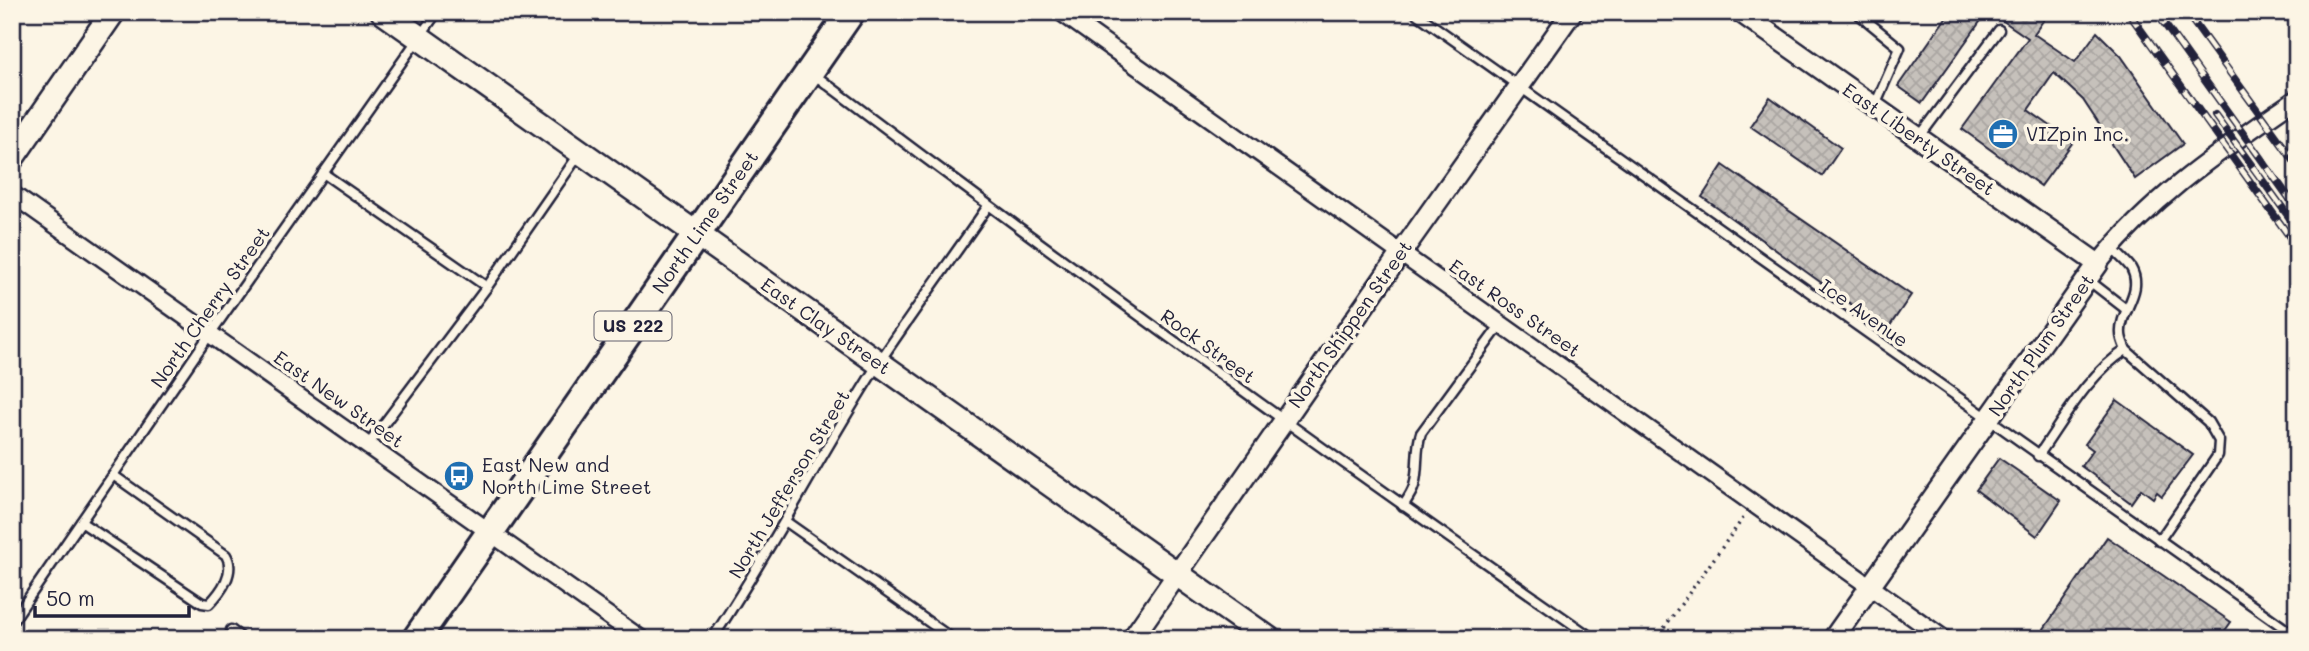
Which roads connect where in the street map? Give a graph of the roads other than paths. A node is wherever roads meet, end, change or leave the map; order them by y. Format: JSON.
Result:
{"nodes":[{"id":1,"x":113,"y":12,"type":"edge"},
{"id":2,"x":383,"y":12,"type":"edge"},
{"id":3,"x":437,"y":12,"type":"edge"},
{"id":4,"x":851,"y":12,"type":"edge"},
{"id":5,"x":1061,"y":12,"type":"edge"},
{"id":6,"x":1414,"y":12,"type":"edge"},
{"id":7,"x":1572,"y":12,"type":"edge"},
{"id":8,"x":1740,"y":12,"type":"edge"},
{"id":9,"x":1856,"y":12,"type":"edge"},
{"id":10,"x":1999,"y":30,"type":"dead end"},
{"id":11,"x":419,"y":38,"type":"junction"},
{"id":12,"x":810,"y":71,"type":"junction"},
{"id":13,"x":1517,"y":87,"type":"junction"},
{"id":14,"x":2297,"y":98,"type":"edge"},
{"id":15,"x":1874,"y":107,"type":"junction"},
{"id":16,"x":1919,"y":139,"type":"junction"},
{"id":17,"x":581,"y":152,"type":"junction"},
{"id":18,"x":12,"y":158,"type":"edge"},
{"id":19,"x":323,"y":173,"type":"junction"},
{"id":20,"x":12,"y":194,"type":"edge"},
{"id":21,"x":988,"y":206,"type":"junction"},
{"id":22,"x":697,"y":234,"type":"junction"},
{"id":23,"x":2111,"y":247,"type":"junction"},
{"id":24,"x":1401,"y":253,"type":"junction"},
{"id":25,"x":2092,"y":272,"type":"junction"},
{"id":26,"x":487,"y":287,"type":"junction"},
{"id":27,"x":2127,"y":310,"type":"junction"},
{"id":28,"x":1501,"y":324,"type":"junction"},
{"id":29,"x":210,"y":334,"type":"junction"},
{"id":30,"x":2126,"y":350,"type":"junction"},
{"id":31,"x":879,"y":364,"type":"junction"},
{"id":32,"x":1283,"y":420,"type":"junction"},
{"id":33,"x":1988,"y":421,"type":"junction"},
{"id":34,"x":368,"y":446,"type":"junction"},
{"id":35,"x":2038,"y":456,"type":"junction"},
{"id":36,"x":113,"y":475,"type":"junction"},
{"id":37,"x":1403,"y":506,"type":"junction"},
{"id":38,"x":785,"y":520,"type":"junction"},
{"id":39,"x":81,"y":522,"type":"junction"},
{"id":40,"x":490,"y":532,"type":"junction"},
{"id":41,"x":2159,"y":541,"type":"junction"},
{"id":42,"x":1178,"y":574,"type":"junction"},
{"id":43,"x":1870,"y":586,"type":"junction"},
{"id":44,"x":12,"y":622,"type":"edge"},
{"id":45,"x":231,"y":630,"type":"dead end"},
{"id":46,"x":2297,"y":638,"type":"edge"},
{"id":47,"x":243,"y":639,"type":"edge"},
{"id":48,"x":416,"y":639,"type":"edge"},
{"id":49,"x":641,"y":639,"type":"edge"},
{"id":50,"x":712,"y":639,"type":"edge"},
{"id":51,"x":953,"y":639,"type":"edge"},
{"id":52,"x":1132,"y":639,"type":"edge"},
{"id":53,"x":1269,"y":639,"type":"edge"},
{"id":54,"x":1594,"y":639,"type":"edge"},
{"id":55,"x":1833,"y":639,"type":"edge"},
{"id":56,"x":1944,"y":639,"type":"edge"}],
"edges":[{"from":1,"to":18,"type":"main road"},
{"from":2,"to":11,"type":"main road","name":"East Clay Street"},
{"from":3,"to":11,"type":"lane","name":"North Cherry Street"},
{"from":4,"to":12,"type":"highway","name":"North Lime Street","number":"US 222"},
{"from":5,"to":24,"type":"street","name":"East Ross Street"},
{"from":6,"to":13,"type":"lane","name":"Ice Avenue"},
{"from":7,"to":13,"type":"street","name":"North Shippen Street"},
{"from":8,"to":15,"type":"street","name":"East Liberty Street"},
{"from":9,"to":15,"type":"lane"},
{"from":10,"to":16,"type":"lane"},
{"from":11,"to":17,"type":"main road","name":"East Clay Street"},
{"from":11,"to":19,"type":"lane","name":"North Cherry Street"},
{"from":12,"to":21,"type":"lane","name":"Rock Street"},
{"from":12,"to":22,"type":"highway","name":"North Lime Street","number":"US 222"},
{"from":13,"to":24,"type":"street","name":"North Shippen Street"},
{"from":13,"to":33,"type":"lane","name":"Ice Avenue"},
{"from":14,"to":23,"type":"street","name":"North Plum Street"},
{"from":15,"to":16,"type":"street","name":"East Liberty Street"},
{"from":16,"to":25,"type":"street","name":"East Liberty Street"},
{"from":17,"to":22,"type":"main road","name":"East Clay Street"},
{"from":17,"to":26,"type":"lane"},
{"from":19,"to":26,"type":"lane"},
{"from":19,"to":29,"type":"lane","name":"North Cherry Street"},
{"from":20,"to":29,"type":"street","name":"East New Street"},
{"from":21,"to":31,"type":"lane","name":"North Jefferson Street"},
{"from":21,"to":32,"type":"lane","name":"Rock Street"},
{"from":22,"to":31,"type":"main road","name":"East Clay Street"},
{"from":22,"to":40,"type":"highway","name":"North Lime Street","number":"US 222"},
{"from":23,"to":25,"type":"street","name":"North Plum Street"},
{"from":23,"to":27,"type":"lane"},
{"from":24,"to":28,"type":"street","name":"East Ross Street"},
{"from":24,"to":32,"type":"street","name":"North Shippen Street"},
{"from":25,"to":27,"type":"lane"},
{"from":25,"to":33,"type":"street","name":"North Plum Street"},
{"from":26,"to":34,"type":"lane"},
{"from":27,"to":30,"type":"lane"},
{"from":28,"to":37,"type":"lane"},
{"from":28,"to":43,"type":"street","name":"East Ross Street"},
{"from":29,"to":34,"type":"street","name":"East New Street"},
{"from":29,"to":36,"type":"lane","name":"North Cherry Street"},
{"from":30,"to":35,"type":"lane"},
{"from":30,"to":41,"type":"lane"},
{"from":31,"to":38,"type":"lane","name":"North Jefferson Street"},
{"from":31,"to":42,"type":"main road","name":"East Clay Street"},
{"from":32,"to":37,"type":"lane","name":"Rock Street"},
{"from":32,"to":42,"type":"street","name":"North Shippen Street"},
{"from":33,"to":35,"type":"lane","name":"Ice Avenue"},
{"from":33,"to":43,"type":"street","name":"North Plum Street"},
{"from":34,"to":40,"type":"street","name":"East New Street"},
{"from":35,"to":41,"type":"lane","name":"Ice Avenue"},
{"from":36,"to":39,"type":"lane","name":"North Cherry Street"},
{"from":36,"to":39,"type":"lane"},
{"from":37,"to":54,"type":"lane","name":"Rock Street"},
{"from":38,"to":50,"type":"lane","name":"North Jefferson Street"},
{"from":38,"to":51,"type":"lane"},
{"from":39,"to":44,"type":"lane","name":"North Cherry Street"},
{"from":40,"to":48,"type":"highway","name":"North Lime Street","number":"US 222"},
{"from":40,"to":49,"type":"street","name":"East New Street"},
{"from":41,"to":46,"type":"lane","name":"Ice Avenue"},
{"from":42,"to":52,"type":"street","name":"North Shippen Street"},
{"from":42,"to":53,"type":"main road","name":"East Clay Street"},
{"from":43,"to":55,"type":"street","name":"North Plum Street"},
{"from":43,"to":56,"type":"street","name":"East Ross Street"},
{"from":45,"to":47,"type":"lane"}]}
